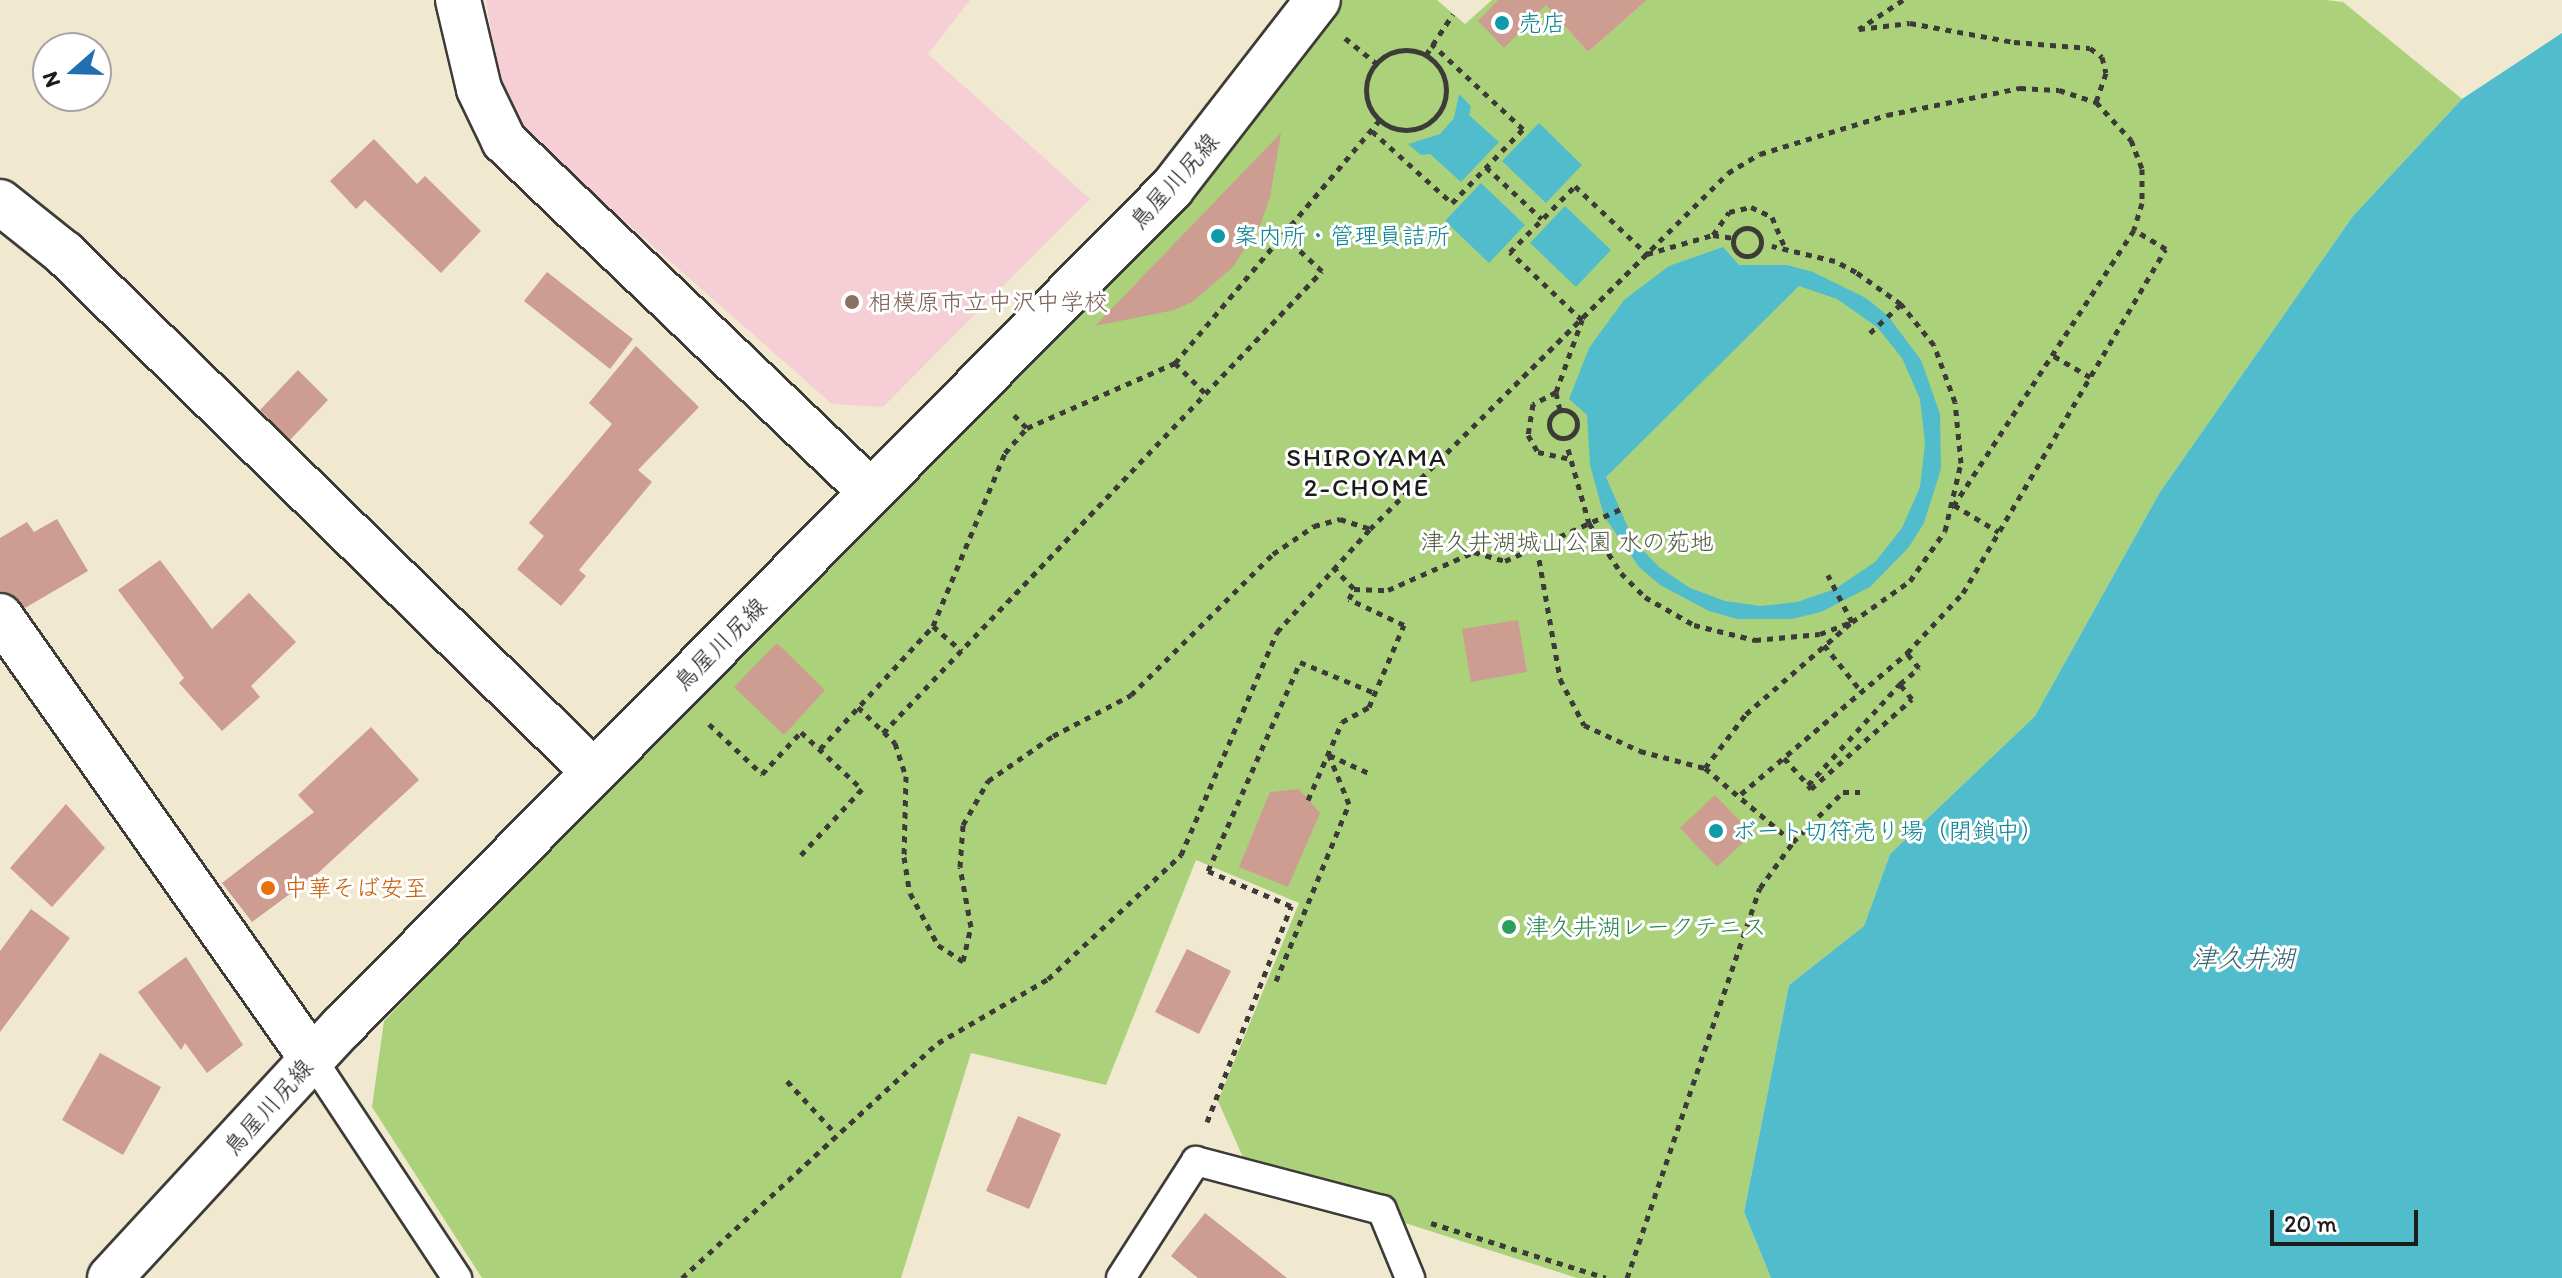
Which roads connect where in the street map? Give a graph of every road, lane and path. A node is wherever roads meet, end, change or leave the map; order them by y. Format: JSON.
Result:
{"nodes":[{"id":1,"x":458,"y":0,"type":"edge"},
{"id":2,"x":1903,"y":0,"type":"edge"},
{"id":3,"x":1321,"y":11,"type":"edge"},
{"id":4,"x":1453,"y":14,"type":"dead end"},
{"id":5,"x":1432,"y":44,"type":"junction"},
{"id":6,"x":1426,"y":55,"type":"junction"},
{"id":7,"x":1376,"y":63,"type":"junction"},
{"id":8,"x":2096,"y":102,"type":"junction"},
{"id":9,"x":1379,"y":121,"type":"junction"},
{"id":10,"x":1372,"y":131,"type":"junction"},
{"id":11,"x":1486,"y":167,"type":"junction"},
{"id":12,"x":0,"y":202,"type":"edge"},
{"id":13,"x":1542,"y":219,"type":"junction"},
{"id":14,"x":2134,"y":230,"type":"junction"},
{"id":15,"x":1713,"y":235,"type":"junction"},
{"id":16,"x":1285,"y":237,"type":"junction"},
{"id":17,"x":1734,"y":238,"type":"junction"},
{"id":18,"x":1772,"y":246,"type":"dead end"},
{"id":19,"x":1785,"y":248,"type":"junction"},
{"id":20,"x":1647,"y":254,"type":"junction"},
{"id":21,"x":1901,"y":304,"type":"junction"},
{"id":22,"x":1582,"y":320,"type":"junction"},
{"id":23,"x":1870,"y":333,"type":"dead end"},
{"id":24,"x":2054,"y":356,"type":"junction"},
{"id":25,"x":1175,"y":363,"type":"junction"},
{"id":26,"x":2090,"y":377,"type":"junction"},
{"id":27,"x":1556,"y":392,"type":"junction"},
{"id":28,"x":1207,"y":395,"type":"junction"},
{"id":29,"x":1560,"y":410,"type":"junction"},
{"id":30,"x":1018,"y":418,"type":"dead end"},
{"id":31,"x":1027,"y":428,"type":"junction"},
{"id":32,"x":1568,"y":449,"type":"dead end"},
{"id":33,"x":1570,"y":459,"type":"junction"},
{"id":34,"x":871,"y":492,"type":"junction"},
{"id":35,"x":1954,"y":505,"type":"junction"},
{"id":36,"x":1620,"y":509,"type":"dead end"},
{"id":37,"x":1589,"y":523,"type":"junction"},
{"id":38,"x":1370,"y":529,"type":"junction"},
{"id":39,"x":1999,"y":532,"type":"junction"},
{"id":40,"x":1537,"y":548,"type":"junction"},
{"id":41,"x":1333,"y":567,"type":"junction"},
{"id":42,"x":1828,"y":575,"type":"dead end"},
{"id":43,"x":1354,"y":589,"type":"junction"},
{"id":44,"x":0,"y":616,"type":"edge"},
{"id":45,"x":1852,"y":622,"type":"junction"},
{"id":46,"x":933,"y":626,"type":"junction"},
{"id":47,"x":1824,"y":645,"type":"junction"},
{"id":48,"x":962,"y":651,"type":"junction"},
{"id":49,"x":1907,"y":653,"type":"junction"},
{"id":50,"x":1900,"y":684,"type":"junction"},
{"id":51,"x":1861,"y":691,"type":"junction"},
{"id":52,"x":1375,"y":693,"type":"junction"},
{"id":53,"x":858,"y":707,"type":"junction"},
{"id":54,"x":698,"y":715,"type":"dead end"},
{"id":55,"x":883,"y":733,"type":"junction"},
{"id":56,"x":820,"y":749,"type":"junction"},
{"id":57,"x":1328,"y":754,"type":"junction"},
{"id":58,"x":1784,"y":758,"type":"junction"},
{"id":59,"x":1705,"y":768,"type":"junction"},
{"id":60,"x":594,"y":772,"type":"junction"},
{"id":61,"x":1371,"y":774,"type":"dead end"},
{"id":62,"x":1808,"y":785,"type":"junction"},
{"id":63,"x":1860,"y":792,"type":"dead end"},
{"id":64,"x":1741,"y":794,"type":"junction"},
{"id":65,"x":1308,"y":800,"type":"dead end"},
{"id":66,"x":1793,"y":842,"type":"junction"},
{"id":67,"x":798,"y":858,"type":"dead end"},
{"id":68,"x":1276,"y":981,"type":"dead end"},
{"id":69,"x":312,"y":1059,"type":"junction"},
{"id":70,"x":787,"y":1081,"type":"dead end"},
{"id":71,"x":1213,"y":1098,"type":"dead end"},
{"id":72,"x":836,"y":1134,"type":"junction"},
{"id":73,"x":1382,"y":1210,"type":"junction"},
{"id":74,"x":110,"y":1278,"type":"edge"},
{"id":75,"x":457,"y":1278,"type":"edge"},
{"id":76,"x":682,"y":1278,"type":"edge"},
{"id":77,"x":1121,"y":1278,"type":"edge"},
{"id":78,"x":1410,"y":1278,"type":"edge"},
{"id":79,"x":1606,"y":1278,"type":"edge"},
{"id":80,"x":1627,"y":1278,"type":"edge"}],
"edges":[{"from":1,"to":34,"type":"street"},
{"from":2,"to":8,"type":"path"},
{"from":3,"to":7,"type":"path"},
{"from":3,"to":34,"type":"street","name":"鳥屋川尻線"},
{"from":4,"to":5,"type":"path"},
{"from":5,"to":6,"type":"path"},
{"from":5,"to":11,"type":"path"},
{"from":6,"to":7,"type":"path"},
{"from":6,"to":9,"type":"path"},
{"from":7,"to":9,"type":"path"},
{"from":8,"to":14,"type":"path"},
{"from":8,"to":20,"type":"path"},
{"from":9,"to":10,"type":"path"},
{"from":10,"to":11,"type":"path"},
{"from":10,"to":16,"type":"path"},
{"from":11,"to":13,"type":"path"},
{"from":12,"to":60,"type":"street"},
{"from":13,"to":20,"type":"path"},
{"from":13,"to":22,"type":"path"},
{"from":14,"to":24,"type":"path"},
{"from":14,"to":26,"type":"path"},
{"from":15,"to":17,"type":"path"},
{"from":15,"to":19,"type":"path"},
{"from":15,"to":20,"type":"path"},
{"from":16,"to":25,"type":"path"},
{"from":16,"to":28,"type":"path"},
{"from":17,"to":17,"type":"path"},
{"from":18,"to":19,"type":"path"},
{"from":19,"to":21,"type":"path"},
{"from":20,"to":22,"type":"path"},
{"from":21,"to":23,"type":"path"},
{"from":21,"to":35,"type":"path"},
{"from":22,"to":27,"type":"path"},
{"from":22,"to":38,"type":"path"},
{"from":24,"to":26,"type":"path"},
{"from":24,"to":35,"type":"path"},
{"from":25,"to":28,"type":"path"},
{"from":25,"to":31,"type":"path"},
{"from":26,"to":39,"type":"path"},
{"from":27,"to":29,"type":"path"},
{"from":27,"to":33,"type":"path"},
{"from":28,"to":48,"type":"path"},
{"from":29,"to":29,"type":"path"},
{"from":30,"to":31,"type":"path"},
{"from":31,"to":46,"type":"path"},
{"from":32,"to":33,"type":"path"},
{"from":33,"to":37,"type":"path"},
{"from":34,"to":60,"type":"street","name":"鳥屋川尻線"},
{"from":35,"to":39,"type":"path"},
{"from":35,"to":45,"type":"path"},
{"from":36,"to":37,"type":"path"},
{"from":37,"to":40,"type":"path"},
{"from":37,"to":45,"type":"path"},
{"from":38,"to":41,"type":"path"},
{"from":38,"to":55,"type":"path"},
{"from":39,"to":49,"type":"path"},
{"from":40,"to":43,"type":"path"},
{"from":40,"to":59,"type":"path"},
{"from":41,"to":43,"type":"path"},
{"from":41,"to":72,"type":"path"},
{"from":42,"to":45,"type":"path"},
{"from":43,"to":52,"type":"path"},
{"from":44,"to":69,"type":"street"},
{"from":45,"to":47,"type":"path"},
{"from":46,"to":48,"type":"path"},
{"from":46,"to":53,"type":"path"},
{"from":47,"to":51,"type":"path"},
{"from":47,"to":59,"type":"path"},
{"from":48,"to":55,"type":"path"},
{"from":49,"to":50,"type":"path"},
{"from":49,"to":51,"type":"path"},
{"from":50,"to":62,"type":"path"},
{"from":50,"to":62,"type":"path"},
{"from":51,"to":58,"type":"path"},
{"from":52,"to":57,"type":"path"},
{"from":52,"to":71,"type":"path"},
{"from":53,"to":55,"type":"path"},
{"from":53,"to":56,"type":"path"},
{"from":54,"to":56,"type":"path"},
{"from":56,"to":67,"type":"path"},
{"from":57,"to":61,"type":"path"},
{"from":57,"to":65,"type":"path"},
{"from":57,"to":68,"type":"path"},
{"from":58,"to":62,"type":"path"},
{"from":58,"to":64,"type":"path"},
{"from":59,"to":64,"type":"path"},
{"from":60,"to":69,"type":"street","name":"鳥屋川尻線"},
{"from":63,"to":66,"type":"path"},
{"from":64,"to":66,"type":"path"},
{"from":66,"to":80,"type":"path"},
{"from":69,"to":74,"type":"street","name":"鳥屋川尻線"},
{"from":69,"to":75,"type":"lane"},
{"from":70,"to":72,"type":"path"},
{"from":72,"to":76,"type":"path"},
{"from":73,"to":77,"type":"lane"},
{"from":73,"to":78,"type":"lane"},
{"from":73,"to":79,"type":"path"}]}
